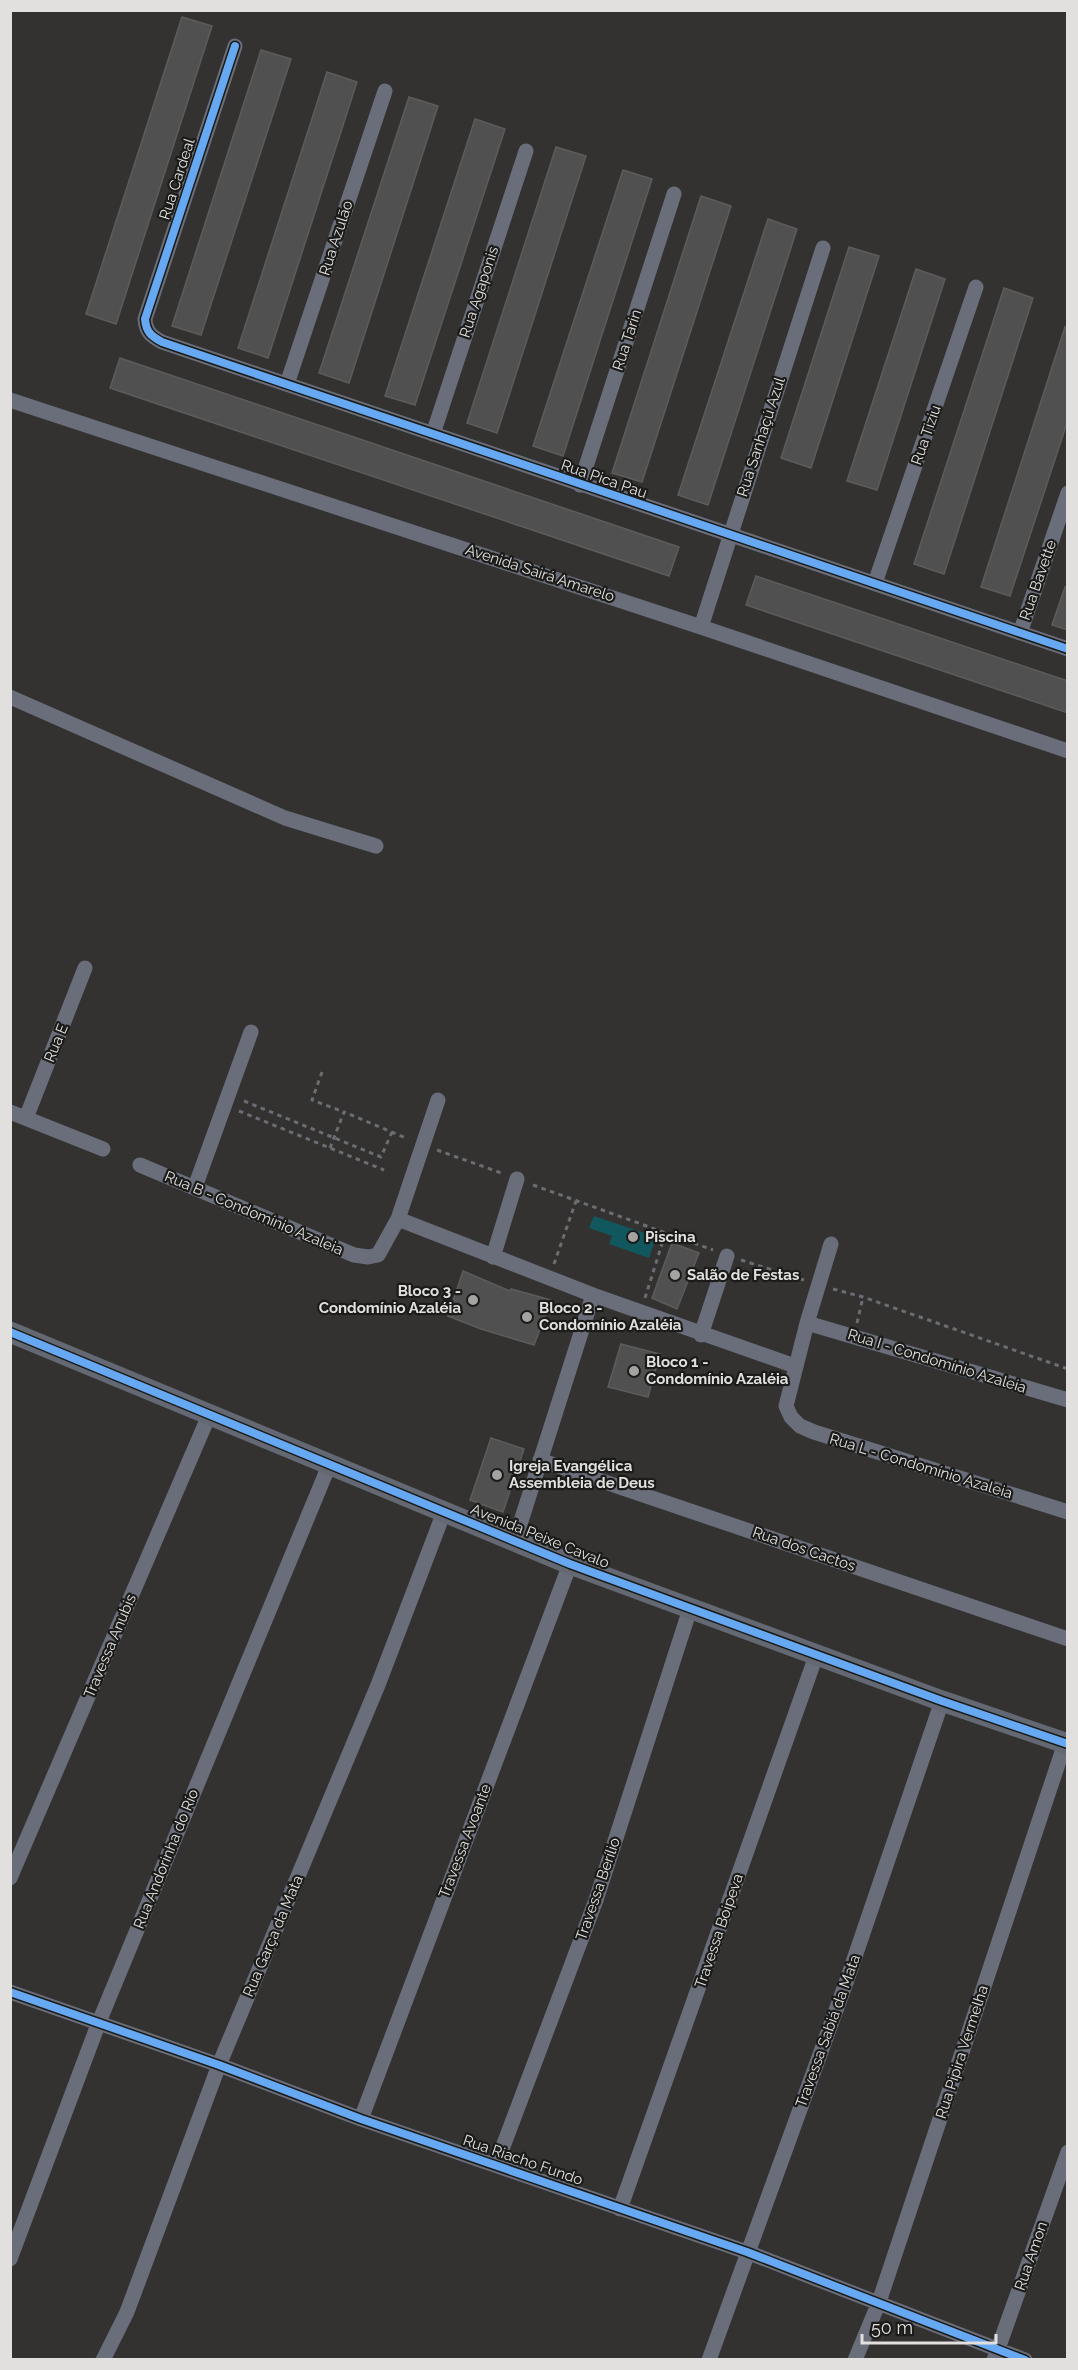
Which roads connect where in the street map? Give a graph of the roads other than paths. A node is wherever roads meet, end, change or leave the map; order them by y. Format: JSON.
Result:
{"nodes":[{"id":1,"x":236,"y":46,"type":"dead end"},
{"id":2,"x":385,"y":91,"type":"dead end"},
{"id":3,"x":526,"y":151,"type":"dead end"},
{"id":4,"x":674,"y":194,"type":"dead end"},
{"id":5,"x":823,"y":248,"type":"dead end"},
{"id":6,"x":976,"y":287,"type":"dead end"},
{"id":7,"x":145,"y":319,"type":"joint"},
{"id":8,"x":287,"y":384,"type":"junction"},
{"id":9,"x":10,"y":390,"type":"edge"},
{"id":10,"x":10,"y":400,"type":"edge"},
{"id":11,"x":52,"y":413,"type":"junction"},
{"id":12,"x":433,"y":434,"type":"junction"},
{"id":13,"x":580,"y":485,"type":"junction"},
{"id":14,"x":1068,"y":493,"type":"edge"},
{"id":15,"x":730,"y":535,"type":"junction"},
{"id":16,"x":875,"y":583,"type":"junction"},
{"id":17,"x":701,"y":627,"type":"junction"},
{"id":18,"x":1020,"y":633,"type":"junction"},
{"id":19,"x":1068,"y":649,"type":"edge"},
{"id":20,"x":10,"y":697,"type":"edge"},
{"id":21,"x":1068,"y":751,"type":"edge"},
{"id":22,"x":376,"y":846,"type":"dead end"},
{"id":23,"x":86,"y":968,"type":"dead end"},
{"id":24,"x":250,"y":1032,"type":"dead end"},
{"id":25,"x":438,"y":1100,"type":"dead end"},
{"id":26,"x":10,"y":1112,"type":"edge"},
{"id":27,"x":26,"y":1118,"type":"junction"},
{"id":28,"x":103,"y":1149,"type":"dead end"},
{"id":29,"x":140,"y":1165,"type":"dead end"},
{"id":30,"x":517,"y":1179,"type":"road end"},
{"id":31,"x":195,"y":1186,"type":"junction"},
{"id":32,"x":398,"y":1219,"type":"junction"},
{"id":33,"x":831,"y":1244,"type":"dead end"},
{"id":34,"x":727,"y":1256,"type":"road end"},
{"id":35,"x":493,"y":1257,"type":"junction"},
{"id":36,"x":593,"y":1295,"type":"junction"},
{"id":37,"x":807,"y":1323,"type":"junction"},
{"id":38,"x":10,"y":1332,"type":"edge"},
{"id":39,"x":701,"y":1335,"type":"junction"},
{"id":40,"x":795,"y":1366,"type":"junction"},
{"id":41,"x":1068,"y":1400,"type":"edge"},
{"id":42,"x":210,"y":1413,"type":"junction"},
{"id":43,"x":540,"y":1460,"type":"junction"},
{"id":44,"x":330,"y":1463,"type":"junction"},
{"id":45,"x":444,"y":1512,"type":"junction"},
{"id":46,"x":1068,"y":1512,"type":"edge"},
{"id":47,"x":514,"y":1540,"type":"junction"},
{"id":48,"x":570,"y":1564,"type":"junction"},
{"id":49,"x":690,"y":1609,"type":"junction"},
{"id":50,"x":1068,"y":1639,"type":"edge"},
{"id":51,"x":817,"y":1653,"type":"junction"},
{"id":52,"x":942,"y":1701,"type":"junction"},
{"id":53,"x":1066,"y":1744,"type":"edge"},
{"id":54,"x":10,"y":1878,"type":"edge"},
{"id":55,"x":10,"y":1992,"type":"edge"},
{"id":56,"x":99,"y":2022,"type":"junction"},
{"id":57,"x":219,"y":2065,"type":"junction"},
{"id":58,"x":361,"y":2119,"type":"junction"},
{"id":59,"x":1068,"y":2152,"type":"edge"},
{"id":60,"x":496,"y":2165,"type":"junction"},
{"id":61,"x":621,"y":2209,"type":"junction"},
{"id":62,"x":747,"y":2252,"type":"junction"},
{"id":63,"x":10,"y":2259,"type":"edge"},
{"id":64,"x":879,"y":2302,"type":"junction"},
{"id":65,"x":996,"y":2354,"type":"edge"},
{"id":66,"x":103,"y":2360,"type":"edge"},
{"id":67,"x":709,"y":2360,"type":"edge"},
{"id":68,"x":855,"y":2360,"type":"edge"},
{"id":69,"x":1025,"y":2360,"type":"edge"}],
"edges":[{"from":1,"to":7,"type":"street","name":"Rua Cardeal"},
{"from":2,"to":8,"type":"street","name":"Rua Azulão"},
{"from":3,"to":12,"type":"street","name":"Rua Agaponis"},
{"from":4,"to":13,"type":"street","name":"Rua Tarin"},
{"from":5,"to":15,"type":"street","name":"Rua Sanhaçú Azul"},
{"from":6,"to":16,"type":"street","name":"Rua Tiziu"},
{"from":7,"to":8,"type":"street","name":"Rua Pica Pau"},
{"from":8,"to":12,"type":"street","name":"Rua Pica Pau"},
{"from":9,"to":11,"type":"street"},
{"from":10,"to":11,"type":"street","name":"Avenida Sairá Amarelo"},
{"from":11,"to":17,"type":"street","name":"Avenida Sairá Amarelo"},
{"from":12,"to":13,"type":"street","name":"Rua Pica Pau"},
{"from":13,"to":15,"type":"street","name":"Rua Pica Pau"},
{"from":14,"to":18,"type":"street","name":"Rua Bavette"},
{"from":15,"to":16,"type":"street","name":"Rua Pica Pau"},
{"from":15,"to":17,"type":"street","name":"Rua Sanhaçú Azul"},
{"from":16,"to":18,"type":"street","name":"Rua Pica Pau"},
{"from":17,"to":21,"type":"street","name":"Avenida Sairá Amarelo"},
{"from":18,"to":19,"type":"street","name":"Rua Pica Pau"},
{"from":20,"to":22,"type":"street"},
{"from":23,"to":27,"type":"street","name":"Rua E"},
{"from":24,"to":31,"type":"street"},
{"from":25,"to":32,"type":"street"},
{"from":26,"to":27,"type":"street"},
{"from":27,"to":28,"type":"street"},
{"from":29,"to":31,"type":"street","name":"Rua B - Condomínio Azaleia"},
{"from":30,"to":35,"type":"street"},
{"from":31,"to":32,"type":"street","name":"Rua B - Condomínio Azaleia"},
{"from":32,"to":35,"type":"street"},
{"from":33,"to":37,"type":"street"},
{"from":34,"to":39,"type":"street"},
{"from":35,"to":36,"type":"street"},
{"from":36,"to":39,"type":"street"},
{"from":36,"to":43,"type":"street"},
{"from":37,"to":40,"type":"street"},
{"from":37,"to":41,"type":"street","name":"Rua I - Condomínio Azaleia"},
{"from":38,"to":42,"type":"street","name":"Avenida Peixe Cavalo"},
{"from":39,"to":40,"type":"street"},
{"from":40,"to":46,"type":"street","name":"Rua L - Condomínio Azaleia"},
{"from":42,"to":44,"type":"street","name":"Avenida Peixe Cavalo"},
{"from":42,"to":54,"type":"street","name":"Travessa Anubis"},
{"from":43,"to":47,"type":"street"},
{"from":43,"to":50,"type":"street","name":"Rua dos Cactos"},
{"from":44,"to":45,"type":"street","name":"Avenida Peixe Cavalo"},
{"from":44,"to":56,"type":"street","name":"Rua Andorinha do Río"},
{"from":45,"to":47,"type":"street","name":"Avenida Peixe Cavalo"},
{"from":45,"to":57,"type":"street","name":"Rua Garça da Mata"},
{"from":47,"to":48,"type":"street","name":"Avenida Peixe Cavalo"},
{"from":48,"to":49,"type":"street","name":"Avenida Peixe Cavalo"},
{"from":48,"to":58,"type":"street","name":"Travessa Avoante"},
{"from":49,"to":51,"type":"street","name":"Avenida Peixe Cavalo"},
{"from":49,"to":60,"type":"street","name":"Travessa Berílio"},
{"from":51,"to":52,"type":"street","name":"Avenida Peixe Cavalo"},
{"from":51,"to":61,"type":"street","name":"Travessa Boipeva"},
{"from":52,"to":53,"type":"street","name":"Avenida Peixe Cavalo"},
{"from":52,"to":62,"type":"street","name":"Travessa Sabiá da Mata"},
{"from":53,"to":64,"type":"street","name":"Rua Pipira Vermelha"},
{"from":55,"to":56,"type":"street","name":"Rua Riacho Fundo"},
{"from":56,"to":57,"type":"street","name":"Rua Riacho Fundo"},
{"from":56,"to":63,"type":"street","name":"Rua Andorinha do Río"},
{"from":57,"to":58,"type":"street","name":"Rua Riacho Fundo"},
{"from":57,"to":66,"type":"street","name":"Rua Garça da Mata"},
{"from":58,"to":60,"type":"street","name":"Rua Riacho Fundo"},
{"from":59,"to":65,"type":"street","name":"Rua Amon"},
{"from":60,"to":61,"type":"street","name":"Rua Riacho Fundo"},
{"from":61,"to":62,"type":"street","name":"Rua Riacho Fundo"},
{"from":62,"to":64,"type":"street","name":"Rua Riacho Fundo"},
{"from":62,"to":67,"type":"street","name":"Travessa Sabiá da Mata"},
{"from":64,"to":65,"type":"street","name":"Rua Riacho Fundo"},
{"from":64,"to":68,"type":"street","name":"Rua Pipira Vermelha"},
{"from":65,"to":69,"type":"street","name":"Rua Riacho Fundo"}]}
